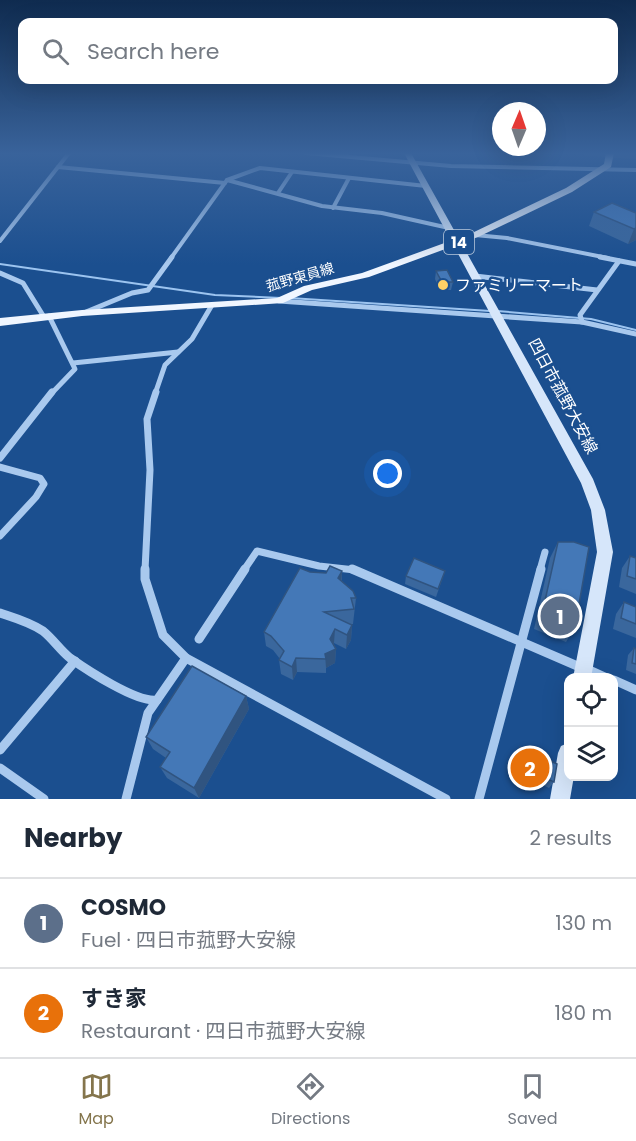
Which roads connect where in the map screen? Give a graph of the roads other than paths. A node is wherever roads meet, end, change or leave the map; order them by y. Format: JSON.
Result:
{"nodes":[{"id":1,"x":38,"y":190,"type":"edge"},
{"id":2,"x":220,"y":190,"type":"edge"},
{"id":3,"x":265,"y":190,"type":"edge"},
{"id":4,"x":280,"y":190,"type":"edge"},
{"id":5,"x":342,"y":190,"type":"edge"},
{"id":6,"x":428,"y":190,"type":"edge"},
{"id":7,"x":569,"y":190,"type":"edge"},
{"id":8,"x":278,"y":193,"type":"junction"},
{"id":9,"x":333,"y":208,"type":"junction"},
{"id":10,"x":448,"y":228,"type":"junction"},
{"id":11,"x":2,"y":233,"type":"edge"},
{"id":12,"x":475,"y":235,"type":"junction"},
{"id":13,"x":0,"y":241,"type":"edge"},
{"id":14,"x":457,"y":243,"type":"junction"},
{"id":15,"x":619,"y":261,"type":"junction"},
{"id":16,"x":636,"y":264,"type":"edge"},
{"id":17,"x":0,"y":273,"type":"edge"},
{"id":18,"x":475,"y":276,"type":"junction"},
{"id":19,"x":597,"y":290,"type":"junction"},
{"id":20,"x":285,"y":298,"type":"junction"},
{"id":21,"x":212,"y":305,"type":"junction"},
{"id":22,"x":495,"y":312,"type":"junction"},
{"id":23,"x":82,"y":313,"type":"junction"},
{"id":24,"x":47,"y":317,"type":"junction"},
{"id":25,"x":581,"y":319,"type":"junction"},
{"id":26,"x":0,"y":322,"type":"edge"},
{"id":27,"x":636,"y":334,"type":"edge"},
{"id":28,"x":178,"y":352,"type":"junction"},
{"id":29,"x":73,"y":363,"type":"junction"},
{"id":30,"x":0,"y":458,"type":"edge"},
{"id":31,"x":0,"y":467,"type":"edge"},
{"id":32,"x":0,"y":536,"type":"edge"},
{"id":33,"x":544,"y":552,"type":"dead end"},
{"id":34,"x":0,"y":613,"type":"edge"},
{"id":35,"x":199,"y":639,"type":"dead end"},
{"id":36,"x":522,"y":643,"type":"junction"},
{"id":37,"x":186,"y":658,"type":"junction"},
{"id":38,"x":75,"y":661,"type":"junction"},
{"id":39,"x":583,"y":671,"type":"edge"},
{"id":40,"x":618,"y":682,"type":"edge"},
{"id":41,"x":636,"y":690,"type":"edge"},
{"id":42,"x":158,"y":700,"type":"junction"},
{"id":43,"x":0,"y":750,"type":"edge"},
{"id":44,"x":0,"y":768,"type":"edge"},
{"id":45,"x":564,"y":776,"type":"edge"},
{"id":46,"x":44,"y":799,"type":"edge"},
{"id":47,"x":126,"y":799,"type":"edge"},
{"id":48,"x":446,"y":799,"type":"edge"},
{"id":49,"x":479,"y":799,"type":"edge"},
{"id":50,"x":560,"y":799,"type":"edge"}],
"edges":[{"from":1,"to":11,"type":"street"},
{"from":2,"to":23,"type":"street"},
{"from":3,"to":8,"type":"street"},
{"from":4,"to":8,"type":"street"},
{"from":5,"to":9,"type":"street"},
{"from":6,"to":10,"type":"main road","name":"四日市菰野大安線"},
{"from":7,"to":12,"type":"main road","name":"菰野東員線","number":"14"},
{"from":8,"to":9,"type":"street"},
{"from":9,"to":10,"type":"street"},
{"from":10,"to":14,"type":"main road","name":"四日市菰野大安線"},
{"from":11,"to":13,"type":"street"},
{"from":12,"to":14,"type":"main road","name":"菰野東員線","number":"14"},
{"from":12,"to":15,"type":"street"},
{"from":14,"to":18,"type":"main road","name":"四日市菰野大安線"},
{"from":14,"to":20,"type":"main road","name":"菰野東員線","number":"14"},
{"from":15,"to":16,"type":"street"},
{"from":15,"to":19,"type":"street"},
{"from":17,"to":24,"type":"street"},
{"from":18,"to":19,"type":"street"},
{"from":18,"to":22,"type":"main road","name":"四日市菰野大安線"},
{"from":19,"to":25,"type":"street"},
{"from":20,"to":21,"type":"main road","name":"菰野東員線","number":"14"},
{"from":20,"to":22,"type":"street"},
{"from":21,"to":23,"type":"main road","name":"菰野東員線","number":"14"},
{"from":21,"to":28,"type":"street"},
{"from":22,"to":25,"type":"street"},
{"from":22,"to":39,"type":"main road","name":"四日市菰野大安線"},
{"from":23,"to":24,"type":"main road","name":"菰野東員線","number":"14"},
{"from":24,"to":26,"type":"main road","name":"菰野東員線","number":"14"},
{"from":24,"to":29,"type":"street"},
{"from":25,"to":27,"type":"street"},
{"from":28,"to":29,"type":"street"},
{"from":28,"to":37,"type":"street"},
{"from":29,"to":30,"type":"street"},
{"from":31,"to":32,"type":"street"},
{"from":33,"to":36,"type":"street"},
{"from":34,"to":38,"type":"street"},
{"from":35,"to":36,"type":"street"},
{"from":36,"to":39,"type":"street"},
{"from":36,"to":49,"type":"street"},
{"from":37,"to":42,"type":"street"},
{"from":37,"to":48,"type":"street"},
{"from":38,"to":42,"type":"street"},
{"from":38,"to":43,"type":"street"},
{"from":40,"to":41,"type":"street"},
{"from":42,"to":47,"type":"street"},
{"from":44,"to":46,"type":"street"},
{"from":45,"to":50,"type":"main road"}]}
